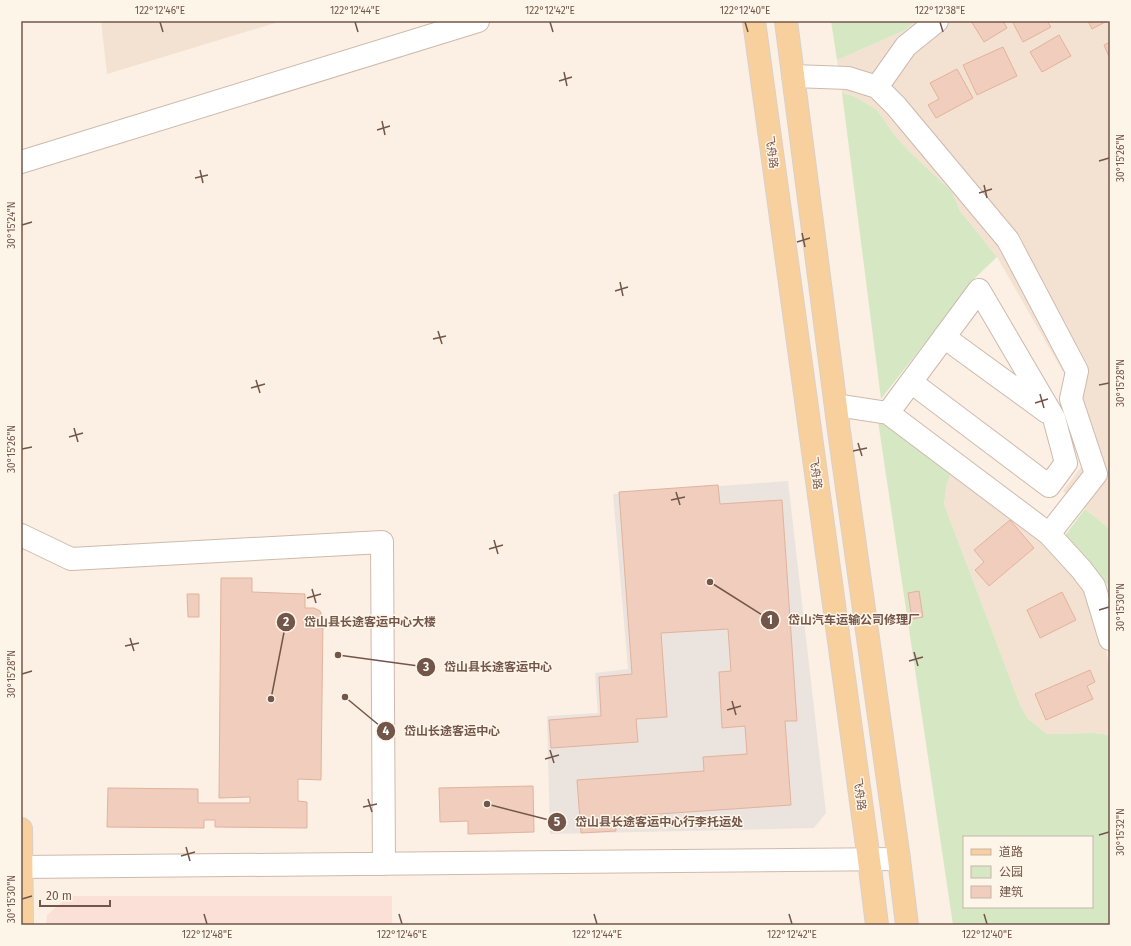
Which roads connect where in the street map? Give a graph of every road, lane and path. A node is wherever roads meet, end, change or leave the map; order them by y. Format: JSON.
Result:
{"nodes":[{"id":1,"x":478,"y":21,"type":"edge"},
{"id":2,"x":754,"y":21,"type":"edge"},
{"id":3,"x":786,"y":21,"type":"edge"},
{"id":4,"x":937,"y":21,"type":"edge"},
{"id":5,"x":793,"y":76,"type":"junction"},
{"id":6,"x":877,"y":87,"type":"junction"},
{"id":7,"x":21,"y":162,"type":"edge"},
{"id":8,"x":944,"y":337,"type":"junction"},
{"id":9,"x":911,"y":382,"type":"junction"},
{"id":10,"x":836,"y":406,"type":"junction"},
{"id":11,"x":888,"y":413,"type":"junction"},
{"id":12,"x":1054,"y":418,"type":"junction"},
{"id":13,"x":1049,"y":534,"type":"junction"},
{"id":14,"x":21,"y":535,"type":"edge"},
{"id":15,"x":1110,"y":639,"type":"edge"},
{"id":16,"x":21,"y":829,"type":"edge"},
{"id":17,"x":899,"y":859,"type":"junction"},
{"id":18,"x":869,"y":860,"type":"junction"},
{"id":19,"x":384,"y":864,"type":"junction"},
{"id":20,"x":21,"y":868,"type":"edge"},
{"id":21,"x":22,"y":925,"type":"edge"},
{"id":22,"x":877,"y":925,"type":"edge"},
{"id":23,"x":907,"y":925,"type":"edge"}],
"edges":[{"from":1,"to":7,"type":"street"},
{"from":2,"to":18,"type":"main road","name":"飞舟路"},
{"from":3,"to":5,"type":"main road"},
{"from":4,"to":6,"type":"street"},
{"from":5,"to":6,"type":"street"},
{"from":5,"to":10,"type":"main road"},
{"from":6,"to":13,"type":"street"},
{"from":8,"to":9,"type":"street"},
{"from":8,"to":12,"type":"street"},
{"from":8,"to":12,"type":"street"},
{"from":9,"to":11,"type":"street"},
{"from":9,"to":12,"type":"street"},
{"from":10,"to":11,"type":"street"},
{"from":10,"to":17,"type":"main road"},
{"from":11,"to":13,"type":"street"},
{"from":13,"to":15,"type":"street"},
{"from":14,"to":19,"type":"street"},
{"from":16,"to":20,"type":"main road"},
{"from":17,"to":18,"type":"street"},
{"from":17,"to":23,"type":"main road"},
{"from":18,"to":19,"type":"street"},
{"from":18,"to":22,"type":"main road","name":"飞舟路"},
{"from":19,"to":20,"type":"street"},
{"from":20,"to":21,"type":"main road"}]}
